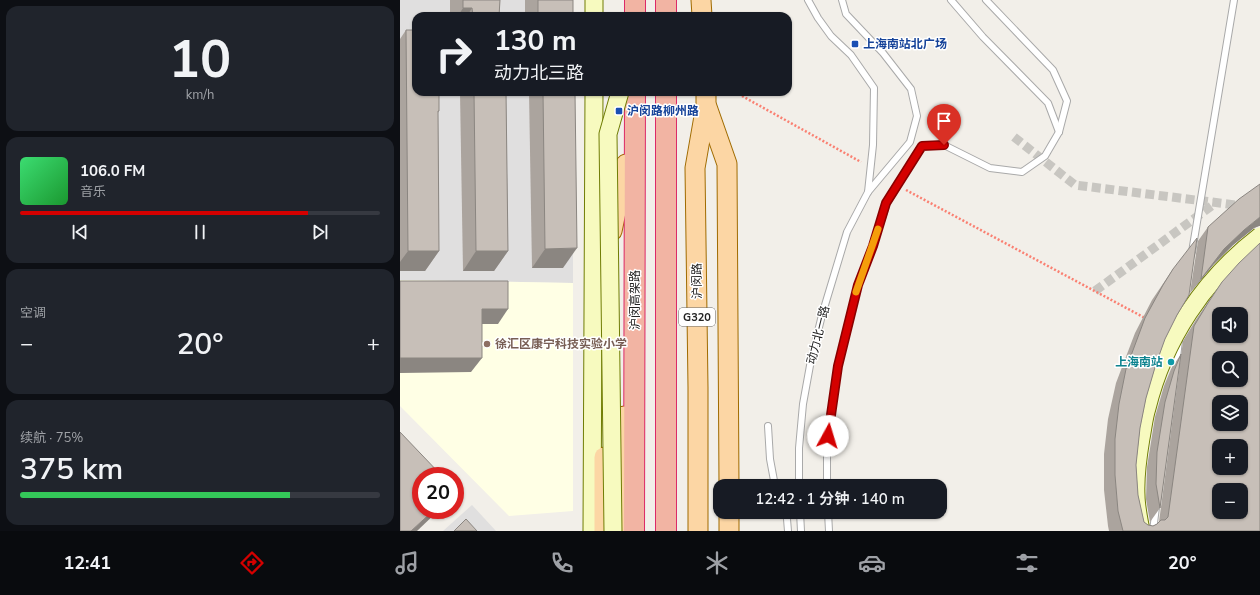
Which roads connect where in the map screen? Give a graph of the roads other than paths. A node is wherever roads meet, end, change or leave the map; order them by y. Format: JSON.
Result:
{"nodes":[{"id":1,"x":594,"y":0,"type":"edge"},
{"id":2,"x":666,"y":0,"type":"edge"},
{"id":3,"x":670,"y":0,"type":"edge"},
{"id":4,"x":701,"y":0,"type":"edge"},
{"id":5,"x":808,"y":0,"type":"edge"},
{"id":6,"x":842,"y":0,"type":"edge"},
{"id":7,"x":951,"y":0,"type":"edge"},
{"id":8,"x":986,"y":0,"type":"edge"},
{"id":9,"x":1234,"y":0,"type":"edge"},
{"id":10,"x":594,"y":12,"type":"edge"},
{"id":11,"x":661,"y":12,"type":"edge"},
{"id":12,"x":666,"y":12,"type":"edge"},
{"id":13,"x":702,"y":12,"type":"edge"},
{"id":14,"x":594,"y":96,"type":"edge"},
{"id":15,"x":619,"y":96,"type":"edge"},
{"id":16,"x":628,"y":96,"type":"edge"},
{"id":17,"x":635,"y":96,"type":"edge"},
{"id":18,"x":666,"y":96,"type":"edge"},
{"id":19,"x":706,"y":98,"type":"edge"},
{"id":20,"x":1059,"y":132,"type":"junction"},
{"id":21,"x":626,"y":164,"type":"junction"},
{"id":22,"x":868,"y":192,"type":"junction"},
{"id":23,"x":1260,"y":236,"type":"edge"},
{"id":24,"x":1190,"y":261,"type":"edge"},
{"id":25,"x":1184,"y":307,"type":"edge"},
{"id":26,"x":1174,"y":377,"type":"edge"},
{"id":27,"x":768,"y":426,"type":"dead end"},
{"id":28,"x":729,"y":479,"type":"edge"},
{"id":29,"x":774,"y":479,"type":"edge"},
{"id":30,"x":799,"y":479,"type":"edge"},
{"id":31,"x":827,"y":479,"type":"edge"},
{"id":32,"x":1157,"y":500,"type":"edge"},
{"id":33,"x":729,"y":519,"type":"edge"},
{"id":34,"x":788,"y":519,"type":"edge"},
{"id":35,"x":800,"y":519,"type":"edge"},
{"id":36,"x":828,"y":519,"type":"edge"},
{"id":37,"x":592,"y":531,"type":"edge"},
{"id":38,"x":604,"y":531,"type":"edge"},
{"id":39,"x":612,"y":531,"type":"edge"},
{"id":40,"x":624,"y":531,"type":"edge"},
{"id":41,"x":634,"y":531,"type":"edge"},
{"id":42,"x":666,"y":531,"type":"edge"},
{"id":43,"x":698,"y":531,"type":"edge"},
{"id":44,"x":730,"y":531,"type":"edge"},
{"id":45,"x":788,"y":531,"type":"edge"},
{"id":46,"x":801,"y":531,"type":"edge"},
{"id":47,"x":829,"y":531,"type":"edge"},
{"id":48,"x":1141,"y":531,"type":"edge"},
{"id":49,"x":1153,"y":531,"type":"edge"}],
"edges":[{"from":1,"to":10,"type":"main road"},
{"from":2,"to":12,"type":"highway","bridge":true},
{"from":3,"to":11,"type":"main road"},
{"from":4,"to":13,"type":"main road"},
{"from":5,"to":22,"type":"lane"},
{"from":6,"to":22,"type":"lane"},
{"from":7,"to":20,"type":"lane"},
{"from":8,"to":20,"type":"lane"},
{"from":9,"to":24,"type":"lane"},
{"from":14,"to":37,"type":"main road"},
{"from":15,"to":39,"type":"main road","bridge":true},
{"from":16,"to":21,"type":"main road"},
{"from":17,"to":41,"type":"highway","name":"沪闵高架路"},
{"from":18,"to":42,"type":"highway"},
{"from":19,"to":28,"type":"main road","name":"沪闵路","number":"G320"},
{"from":19,"to":43,"type":"main road","name":"沪闵路","number":"G320"},
{"from":20,"to":31,"type":"lane"},
{"from":21,"to":38,"type":"main road"},
{"from":21,"to":40,"type":"main road"},
{"from":22,"to":30,"type":"lane","name":"动力北一路"},
{"from":23,"to":48,"type":"main road","bridge":true},
{"from":25,"to":26,"type":"lane"},
{"from":27,"to":29,"type":"lane"},
{"from":32,"to":49,"type":"lane"},
{"from":33,"to":44,"type":"main road"},
{"from":34,"to":45,"type":"lane"},
{"from":35,"to":46,"type":"lane"},
{"from":36,"to":47,"type":"lane"}]}
